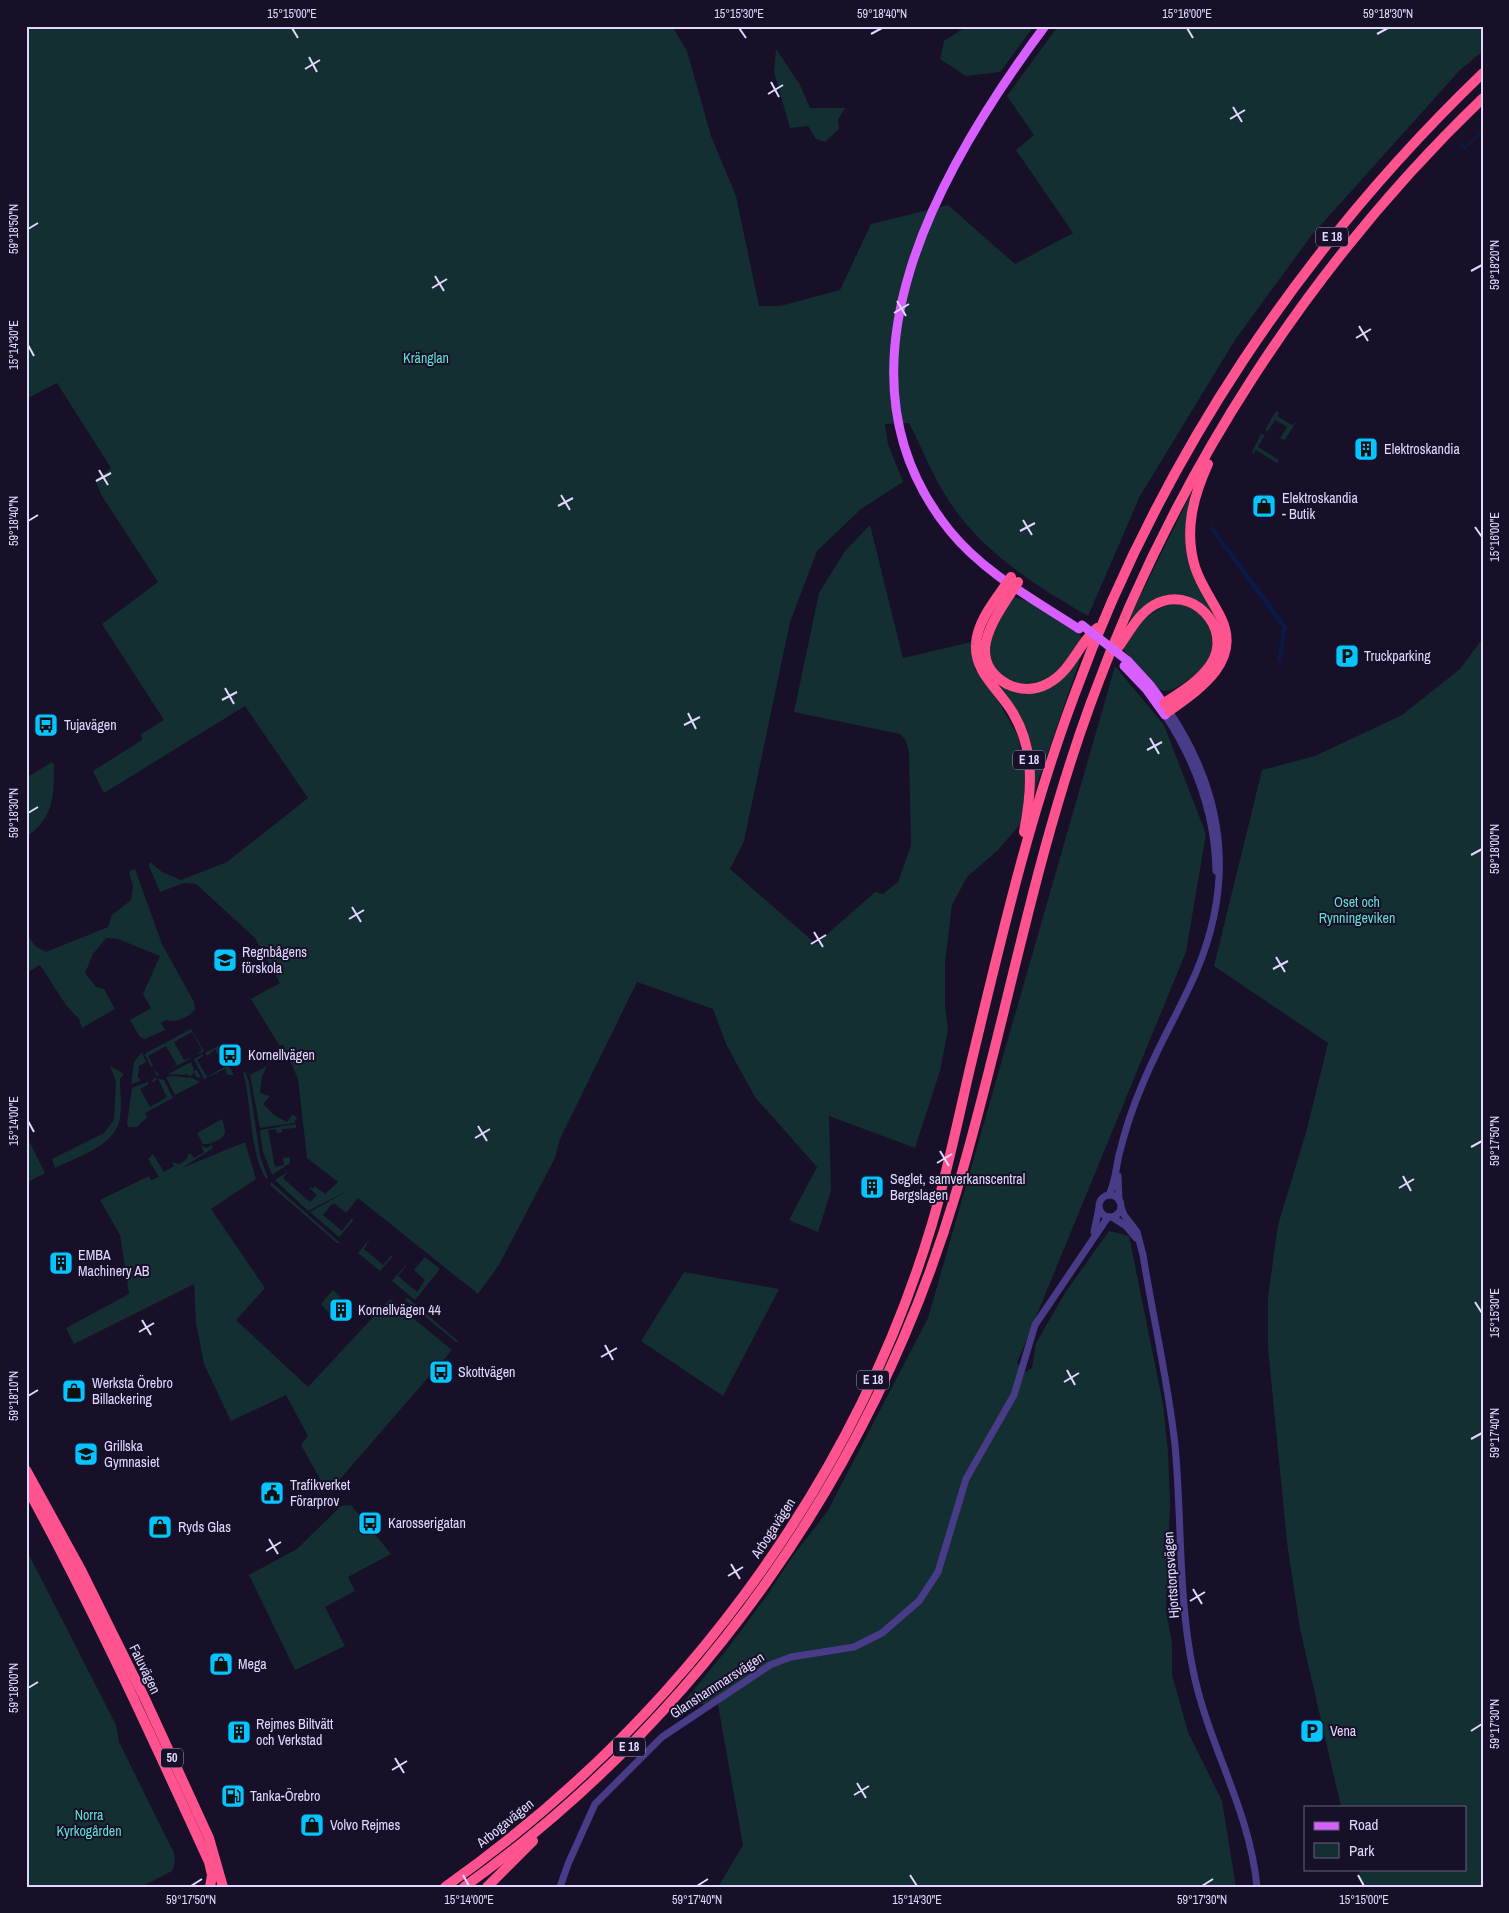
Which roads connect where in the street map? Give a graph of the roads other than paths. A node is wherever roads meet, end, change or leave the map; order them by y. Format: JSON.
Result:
{"nodes":[{"id":1,"x":1046,"y":26,"type":"edge"},
{"id":2,"x":1483,"y":73,"type":"edge"},
{"id":3,"x":1483,"y":98,"type":"edge"},
{"id":4,"x":1206,"y":456,"type":"junction"},
{"id":5,"x":1013,"y":582,"type":"junction"},
{"id":6,"x":1102,"y":624,"type":"junction"},
{"id":7,"x":1110,"y":653,"type":"junction"},
{"id":8,"x":1164,"y":709,"type":"junction"},
{"id":9,"x":1003,"y":938,"type":"junction"},
{"id":10,"x":1117,"y":1162,"type":"junction"},
{"id":11,"x":1109,"y":1195,"type":"junction"},
{"id":12,"x":1120,"y":1204,"type":"junction"},
{"id":13,"x":1099,"y":1208,"type":"junction"},
{"id":14,"x":1110,"y":1217,"type":"junction"},
{"id":15,"x":1139,"y":1241,"type":"junction"},
{"id":16,"x":1088,"y":1246,"type":"junction"},
{"id":17,"x":26,"y":1470,"type":"edge"},
{"id":18,"x":26,"y":1486,"type":"edge"},
{"id":19,"x":106,"y":1629,"type":"junction"},
{"id":20,"x":550,"y":1820,"type":"junction"},
{"id":21,"x":192,"y":1825,"type":"junction"},
{"id":22,"x":202,"y":1887,"type":"edge"},
{"id":23,"x":210,"y":1887,"type":"edge"},
{"id":24,"x":223,"y":1887,"type":"edge"},
{"id":25,"x":445,"y":1887,"type":"edge"},
{"id":26,"x":464,"y":1887,"type":"edge"},
{"id":27,"x":487,"y":1887,"type":"edge"},
{"id":28,"x":560,"y":1887,"type":"edge"},
{"id":29,"x":1257,"y":1887,"type":"edge"}],
"edges":[{"from":1,"to":5,"type":"main road"},
{"from":2,"to":6,"type":"highway","number":"E 18"},
{"from":3,"to":4,"type":"highway","number":"E 18"},
{"from":4,"to":7,"type":"highway","number":"E 18"},
{"from":4,"to":8,"type":"highway","number":"E 18"},
{"from":5,"to":6,"type":"highway","number":"E 18"},
{"from":5,"to":8,"type":"main road"},
{"from":5,"to":9,"type":"highway","number":"E 18"},
{"from":6,"to":9,"type":"highway","number":"E 18"},
{"from":7,"to":8,"type":"highway","number":"E 18"},
{"from":7,"to":20,"type":"highway","name":"Arbogavägen","number":"E 18"},
{"from":8,"to":10,"type":"street"},
{"from":9,"to":25,"type":"highway","name":"Arbogavägen","number":"E 18"},
{"from":10,"to":11,"type":"street"},
{"from":10,"to":12,"type":"street"},
{"from":11,"to":12,"type":"street"},
{"from":11,"to":13,"type":"street"},
{"from":12,"to":14,"type":"street"},
{"from":12,"to":15,"type":"street"},
{"from":13,"to":14,"type":"street"},
{"from":13,"to":16,"type":"street","name":"Glanshammarsvägen"},
{"from":14,"to":15,"type":"street"},
{"from":14,"to":16,"type":"street","name":"Glanshammarsvägen"},
{"from":15,"to":29,"type":"street","name":"Hjortstorpsvägen"},
{"from":16,"to":28,"type":"street","name":"Glanshammarsvägen"},
{"from":17,"to":19,"type":"highway","name":"Faluvägen","number":"50"},
{"from":18,"to":19,"type":"highway","name":"Faluvägen","number":"50"},
{"from":19,"to":21,"type":"highway","name":"Faluvägen","number":"50"},
{"from":19,"to":24,"type":"highway","name":"Faluvägen","number":"50"},
{"from":20,"to":26,"type":"highway","name":"Arbogavägen","number":"E 18"},
{"from":20,"to":27,"type":"highway","number":"E 18"},
{"from":21,"to":22,"type":"highway","number":"50"},
{"from":21,"to":23,"type":"highway","name":"Faluvägen"}]}
